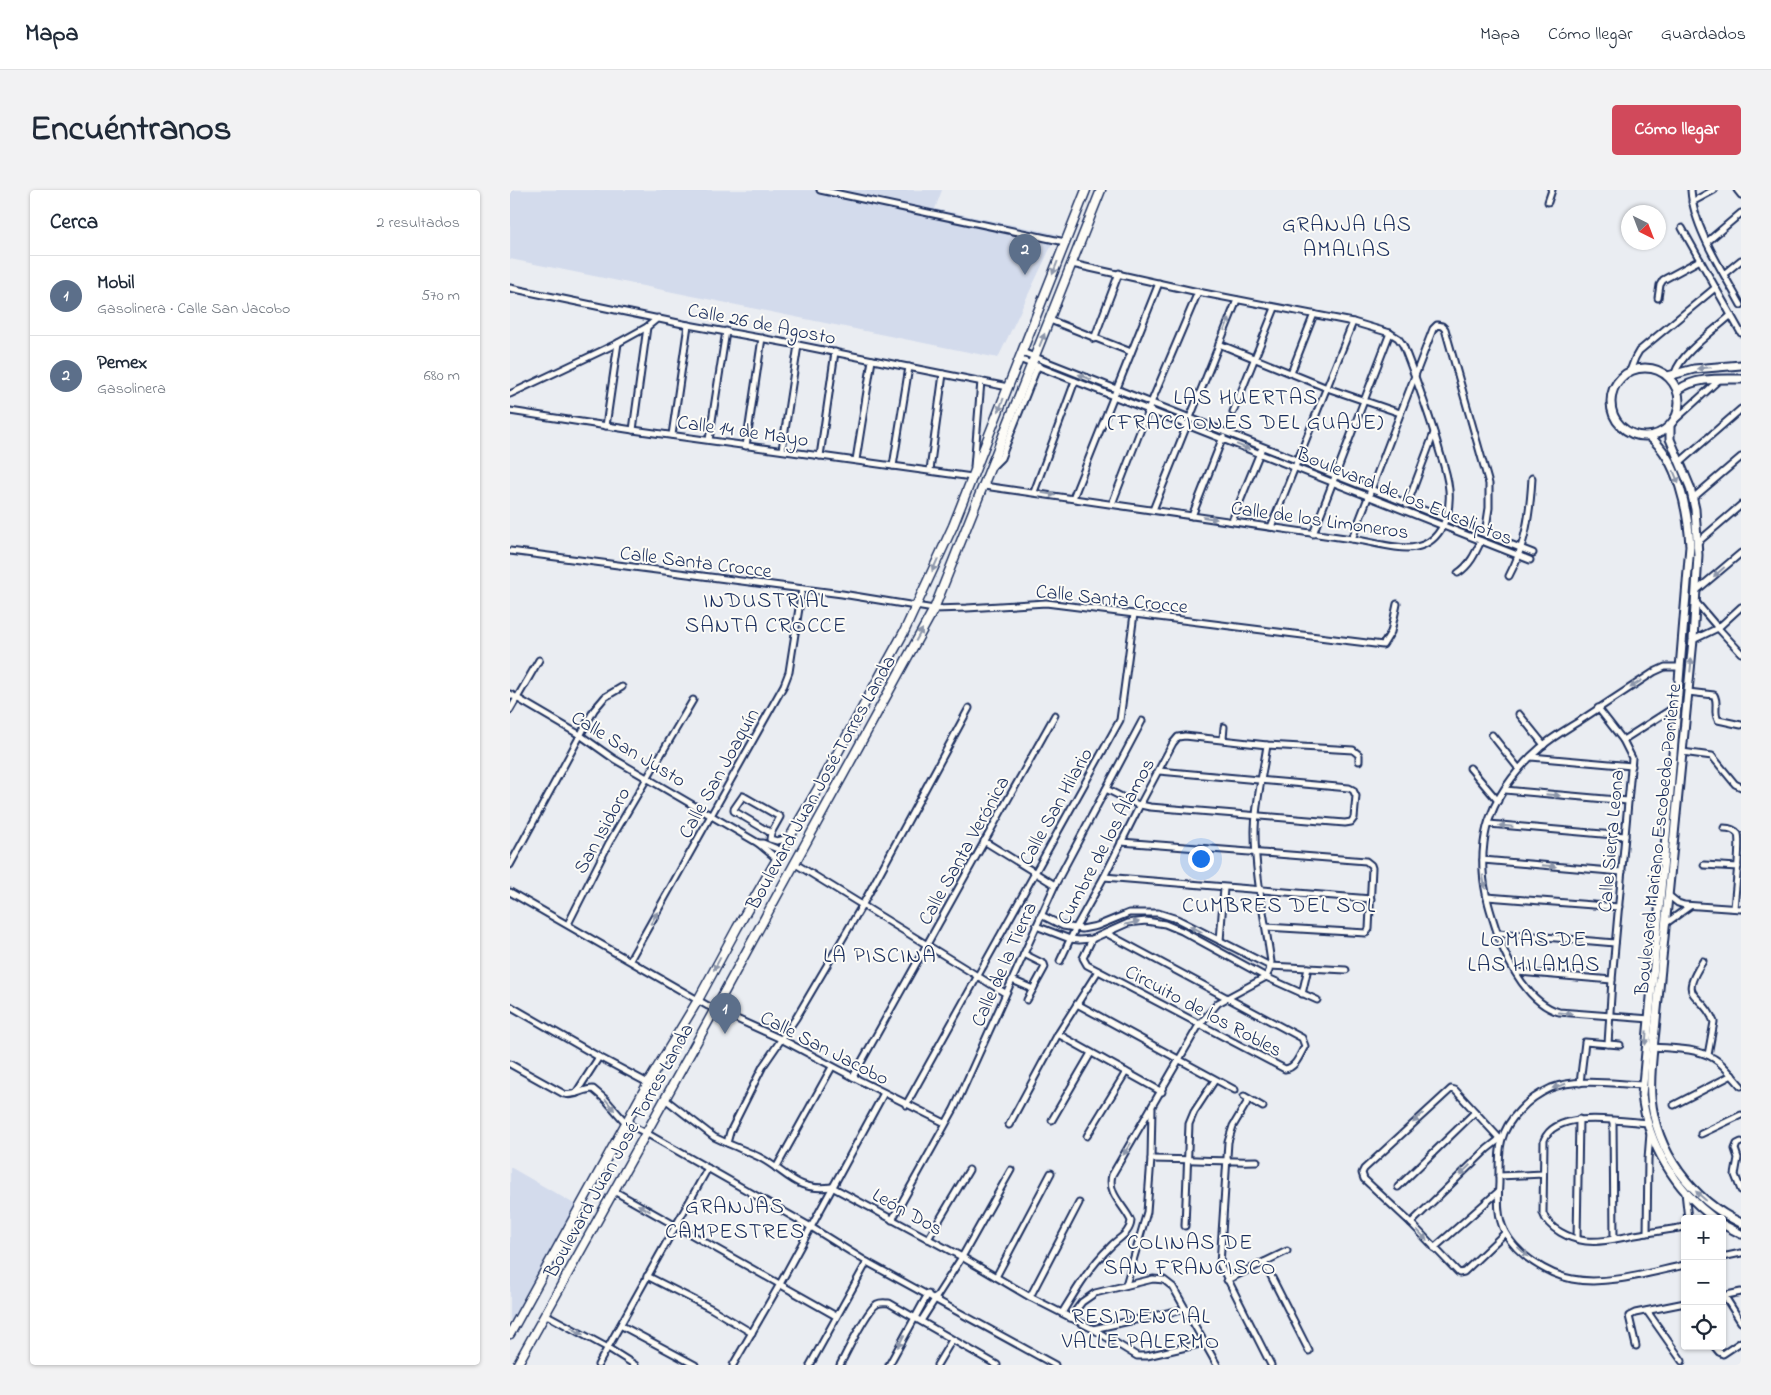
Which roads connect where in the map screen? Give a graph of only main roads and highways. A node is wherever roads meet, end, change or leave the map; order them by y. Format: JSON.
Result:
{"nodes":[{"id":1,"x":1086,"y":190,"type":"edge"},
{"id":2,"x":1101,"y":190,"type":"edge"},
{"id":3,"x":510,"y":1334,"type":"edge"},
{"id":4,"x":517,"y":1365,"type":"edge"}],
"edges":[{"from":1,"to":3,"type":"main road","name":"Boulevard Juan José Torres Landa","one_way":true},
{"from":4,"to":2,"type":"main road","name":"Boulevard Juan José Torres Landa","one_way":true}]}
